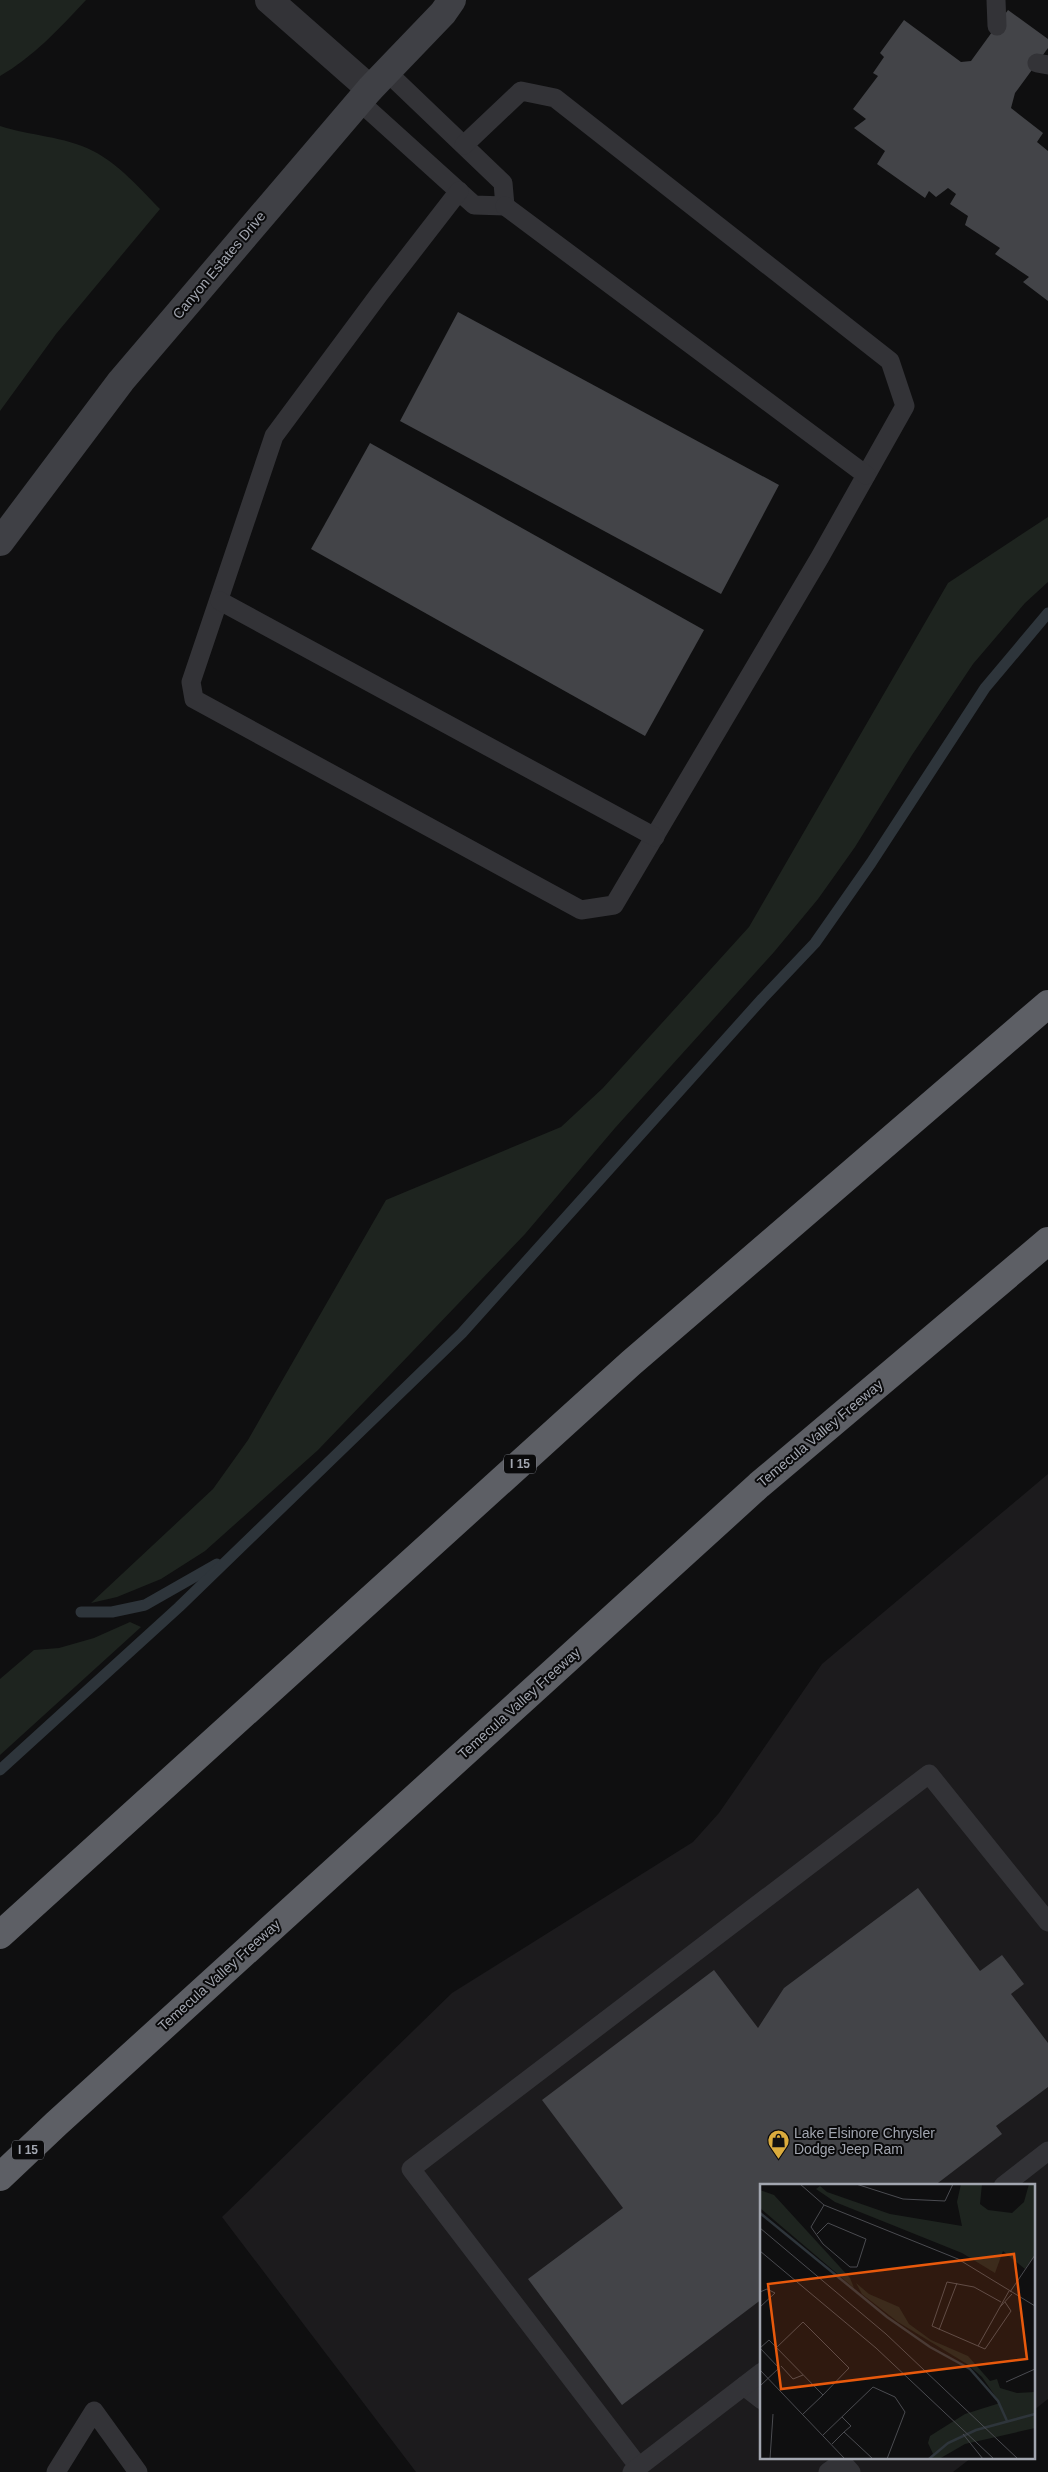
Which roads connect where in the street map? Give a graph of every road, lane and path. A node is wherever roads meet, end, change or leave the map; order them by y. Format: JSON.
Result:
{"nodes":[{"id":1,"x":269,"y":0,"type":"edge"},
{"id":2,"x":452,"y":0,"type":"edge"},
{"id":3,"x":996,"y":0,"type":"edge"},
{"id":4,"x":996,"y":26,"type":"dead end"},
{"id":5,"x":372,"y":87,"type":"junction"},
{"id":6,"x":464,"y":145,"type":"junction"},
{"id":7,"x":459,"y":191,"type":"junction"},
{"id":8,"x":505,"y":206,"type":"junction"},
{"id":9,"x":866,"y":475,"type":"junction"},
{"id":10,"x":0,"y":542,"type":"edge"},
{"id":11,"x":220,"y":601,"type":"junction"},
{"id":12,"x":654,"y":837,"type":"junction"},
{"id":13,"x":1048,"y":1004,"type":"edge"},
{"id":14,"x":1048,"y":1241,"type":"edge"},
{"id":15,"x":1048,"y":1922,"type":"edge"},
{"id":16,"x":0,"y":1935,"type":"edge"},
{"id":17,"x":1048,"y":2151,"type":"edge"},
{"id":18,"x":0,"y":2177,"type":"edge"},
{"id":19,"x":1006,"y":2184,"type":"edge"},
{"id":20,"x":760,"y":2374,"type":"edge"},
{"id":21,"x":744,"y":2386,"type":"junction"},
{"id":22,"x":760,"y":2398,"type":"edge"},
{"id":23,"x":635,"y":2469,"type":"edge"},
{"id":24,"x":56,"y":2472,"type":"edge"},
{"id":25,"x":138,"y":2472,"type":"edge"}],
"edges":[{"from":1,"to":5,"type":"street"},
{"from":2,"to":5,"type":"street","name":"Canyon Estates Drive"},
{"from":3,"to":4,"type":"lane"},
{"from":5,"to":6,"type":"lane"},
{"from":5,"to":7,"type":"lane"},
{"from":5,"to":10,"type":"street","name":"Canyon Estates Drive"},
{"from":6,"to":8,"type":"lane"},
{"from":6,"to":9,"type":"lane"},
{"from":7,"to":8,"type":"lane"},
{"from":7,"to":11,"type":"lane"},
{"from":8,"to":9,"type":"lane"},
{"from":9,"to":12,"type":"lane"},
{"from":11,"to":12,"type":"lane"},
{"from":11,"to":12,"type":"lane"},
{"from":13,"to":16,"type":"highway","number":"I 15"},
{"from":14,"to":18,"type":"highway","name":"Temecula Valley Freeway","number":"I 15"},
{"from":15,"to":23,"type":"lane"},
{"from":17,"to":19,"type":"lane"},
{"from":20,"to":21,"type":"lane"},
{"from":21,"to":22,"type":"lane"},
{"from":21,"to":23,"type":"lane"},
{"from":24,"to":25,"type":"lane"}]}
